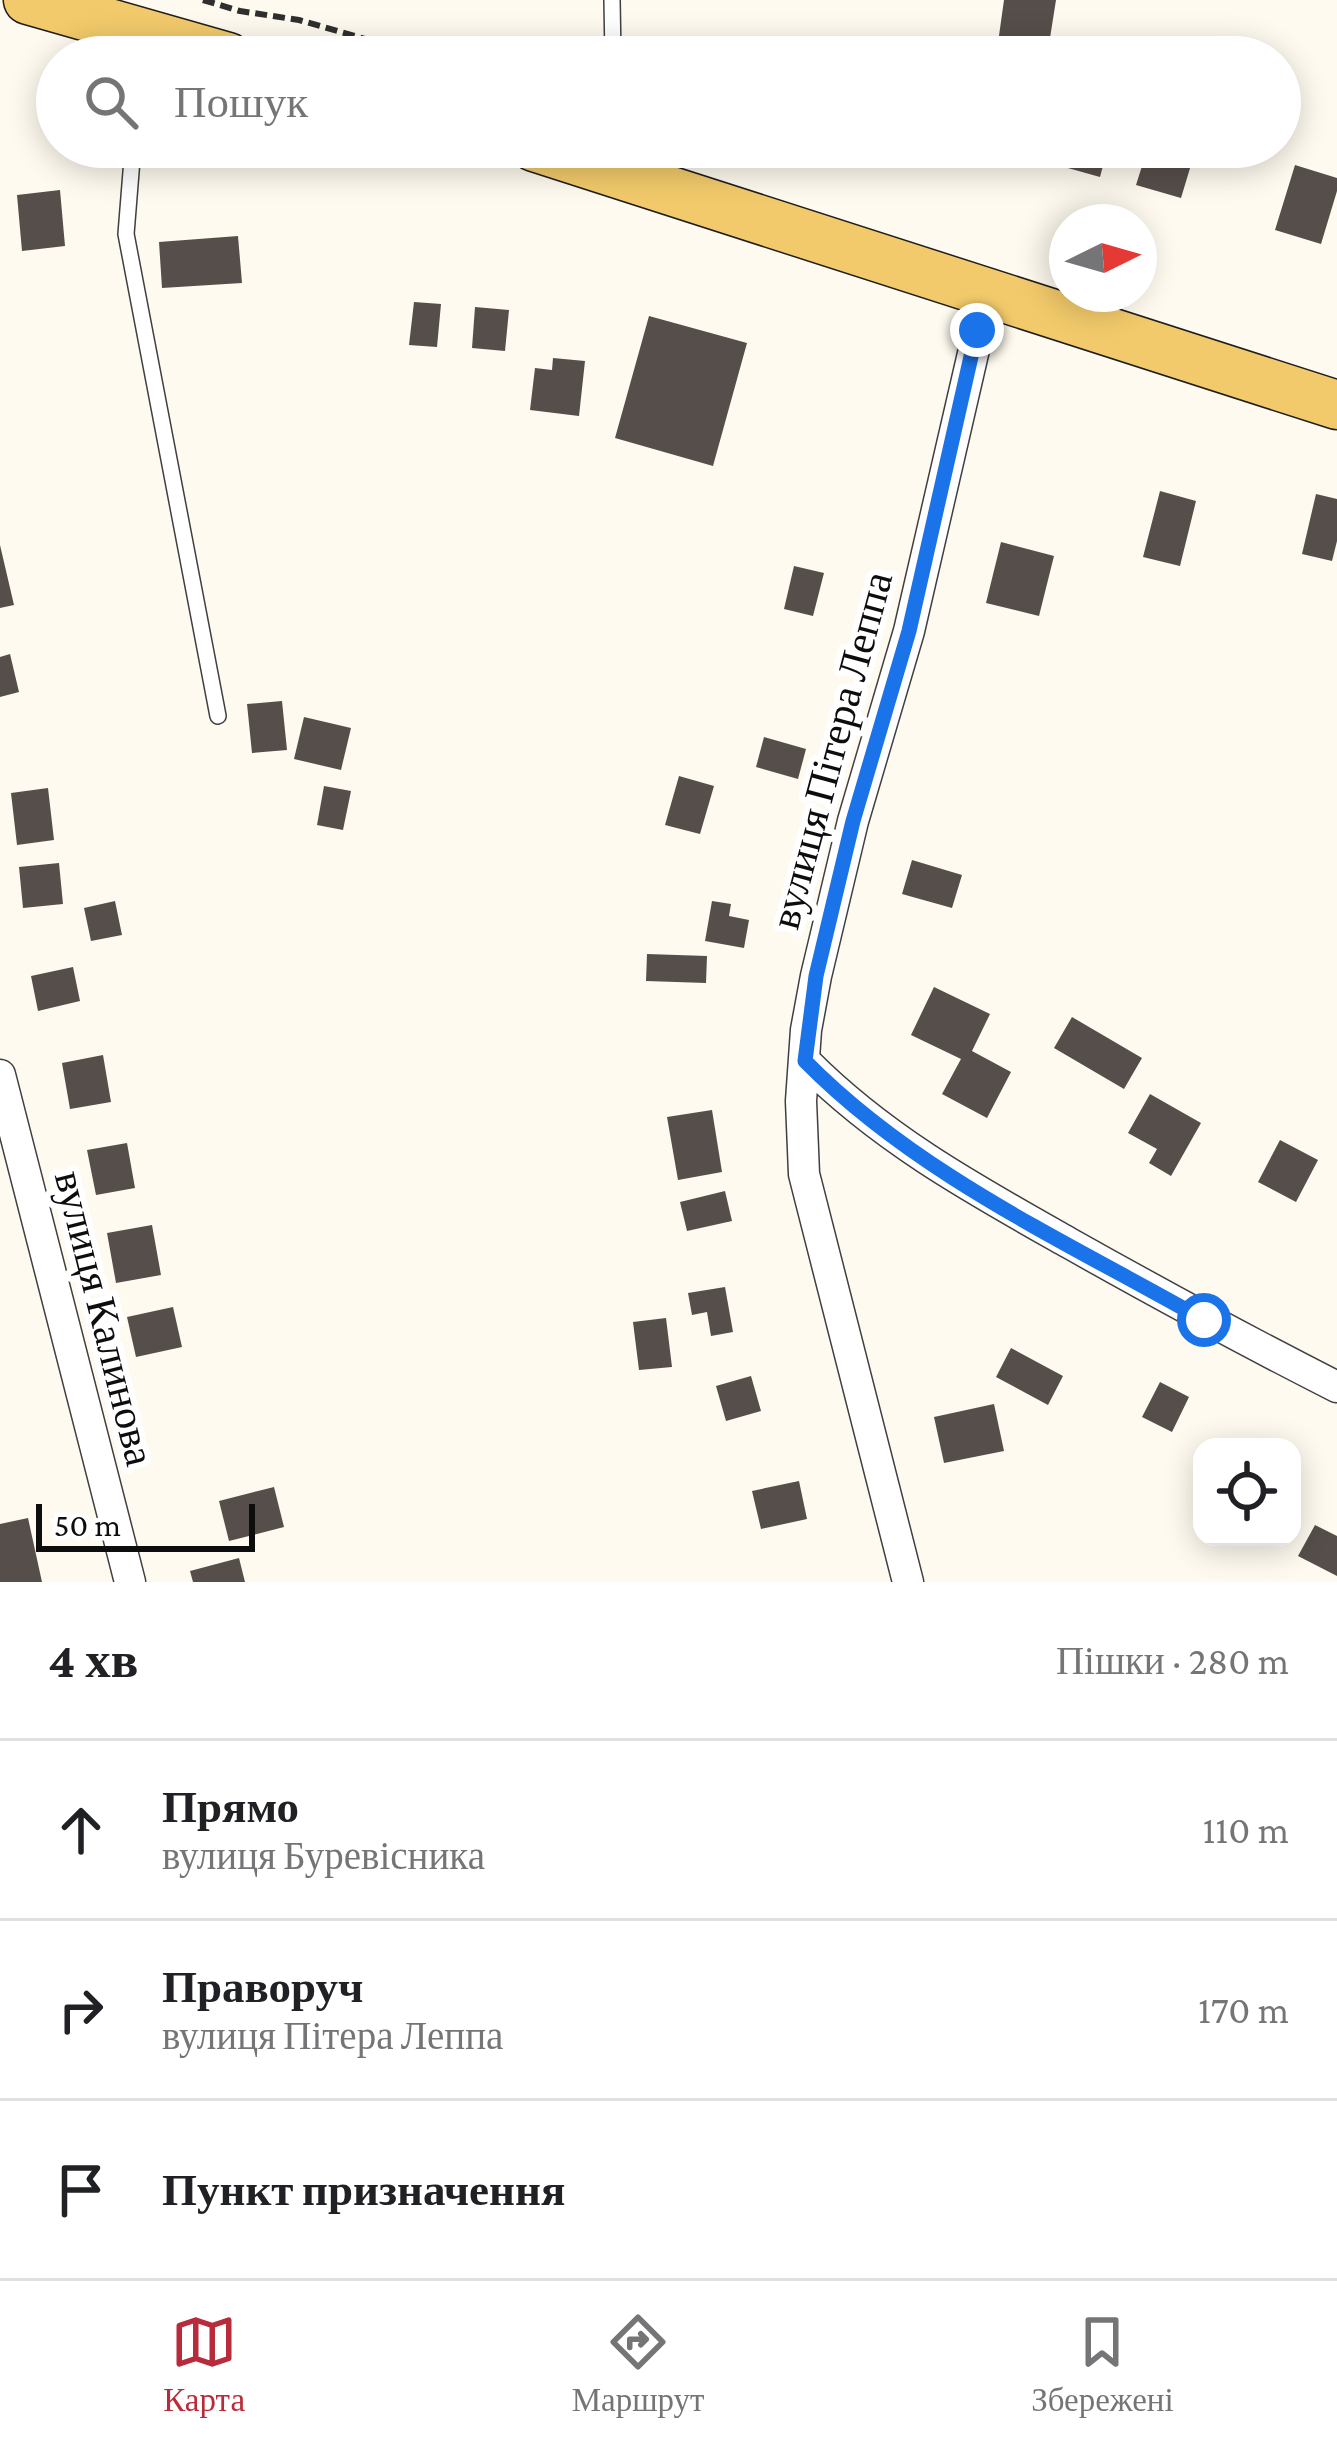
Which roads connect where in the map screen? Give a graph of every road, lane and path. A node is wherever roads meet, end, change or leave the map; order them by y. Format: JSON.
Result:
{"nodes":[{"id":1,"x":28,"y":0,"type":"edge"},
{"id":2,"x":202,"y":0,"type":"edge"},
{"id":3,"x":612,"y":0,"type":"edge"},
{"id":4,"x":119,"y":36,"type":"edge"},
{"id":5,"x":355,"y":36,"type":"edge"},
{"id":6,"x":613,"y":36,"type":"edge"},
{"id":7,"x":131,"y":168,"type":"edge"},
{"id":8,"x":633,"y":168,"type":"edge"},
{"id":9,"x":987,"y":293,"type":"junction"},
{"id":10,"x":1337,"y":405,"type":"edge"},
{"id":11,"x":218,"y":716,"type":"dead end"},
{"id":12,"x":805,"y":1061,"type":"junction"},
{"id":13,"x":0,"y":1075,"type":"edge"},
{"id":14,"x":1337,"y":1388,"type":"edge"},
{"id":15,"x":130,"y":1582,"type":"edge"},
{"id":16,"x":908,"y":1582,"type":"edge"}],
"edges":[{"from":1,"to":4,"type":"main road"},
{"from":2,"to":5,"type":"path"},
{"from":3,"to":6,"type":"lane"},
{"from":7,"to":11,"type":"lane"},
{"from":8,"to":9,"type":"main road"},
{"from":9,"to":10,"type":"main road"},
{"from":9,"to":12,"type":"street","name":"вулиця Пітера Леппа"},
{"from":12,"to":14,"type":"street"},
{"from":12,"to":16,"type":"street","name":"вулиця Пітера Леппа"},
{"from":13,"to":15,"type":"street","name":"вулиця Калинова"}]}
